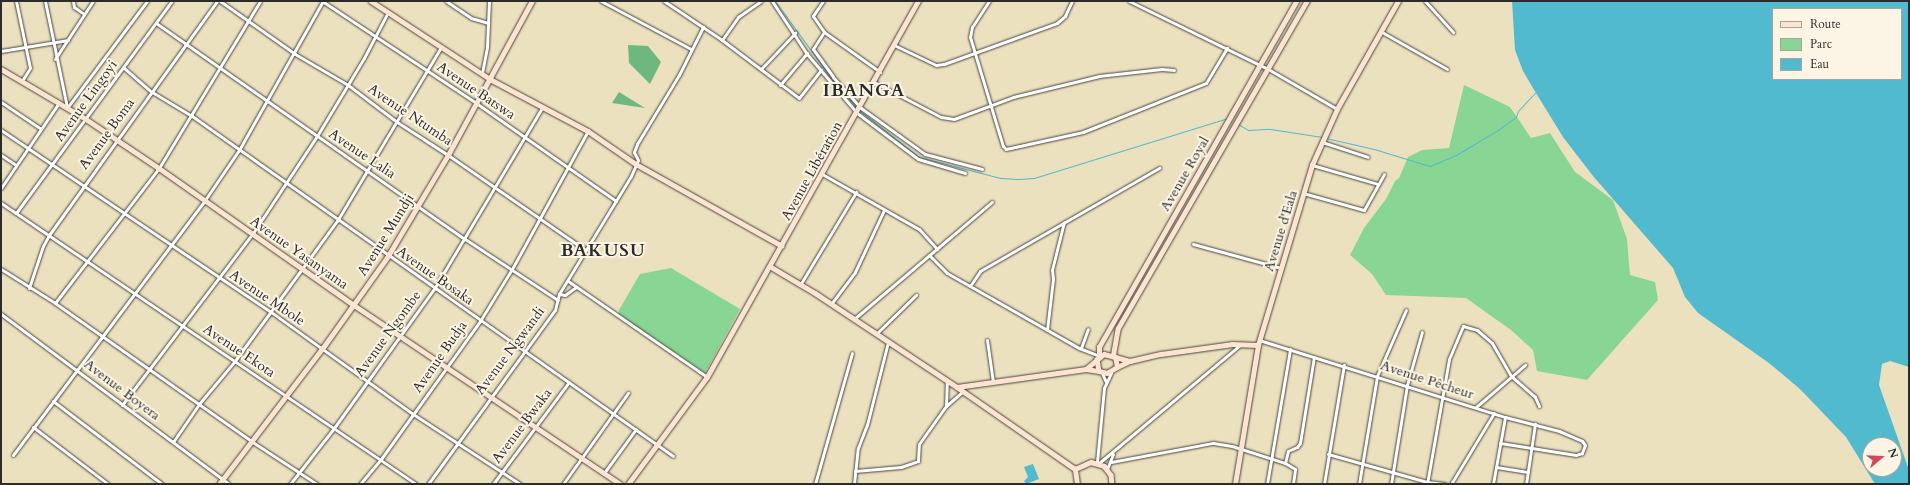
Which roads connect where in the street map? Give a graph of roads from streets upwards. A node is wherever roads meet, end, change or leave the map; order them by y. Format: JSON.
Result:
{"nodes":[{"id":1,"x":16,"y":1,"type":"edge"},
{"id":2,"x":45,"y":1,"type":"edge"},
{"id":3,"x":73,"y":1,"type":"edge"},
{"id":4,"x":93,"y":1,"type":"edge"},
{"id":5,"x":147,"y":1,"type":"edge"},
{"id":6,"x":172,"y":1,"type":"edge"},
{"id":7,"x":217,"y":1,"type":"edge"},
{"id":8,"x":220,"y":1,"type":"edge"},
{"id":9,"x":260,"y":1,"type":"edge"},
{"id":10,"x":323,"y":1,"type":"edge"},
{"id":11,"x":371,"y":1,"type":"edge"},
{"id":12,"x":446,"y":1,"type":"edge"},
{"id":13,"x":489,"y":1,"type":"edge"},
{"id":14,"x":532,"y":1,"type":"edge"},
{"id":15,"x":601,"y":1,"type":"edge"},
{"id":16,"x":665,"y":1,"type":"edge"},
{"id":17,"x":761,"y":1,"type":"edge"},
{"id":18,"x":772,"y":1,"type":"edge"},
{"id":19,"x":823,"y":1,"type":"edge"},
{"id":20,"x":918,"y":1,"type":"edge"},
{"id":21,"x":989,"y":1,"type":"edge"},
{"id":22,"x":1072,"y":1,"type":"edge"},
{"id":23,"x":1129,"y":1,"type":"edge"},
{"id":24,"x":1296,"y":1,"type":"edge"},
{"id":25,"x":1307,"y":1,"type":"edge"},
{"id":26,"x":1398,"y":1,"type":"edge"},
{"id":27,"x":1425,"y":1,"type":"edge"},
{"id":28,"x":388,"y":12,"type":"junction"},
{"id":29,"x":84,"y":14,"type":"junction"},
{"id":30,"x":249,"y":20,"type":"junction"},
{"id":31,"x":156,"y":23,"type":"junction"},
{"id":32,"x":488,"y":23,"type":"junction"},
{"id":33,"x":704,"y":27,"type":"junction"},
{"id":34,"x":1380,"y":31,"type":"junction"},
{"id":35,"x":824,"y":32,"type":"junction"},
{"id":36,"x":1453,"y":32,"type":"dead end"},
{"id":37,"x":795,"y":34,"type":"junction"},
{"id":38,"x":373,"y":36,"type":"junction"},
{"id":39,"x":68,"y":40,"type":"junction"},
{"id":40,"x":722,"y":40,"type":"junction"},
{"id":41,"x":53,"y":43,"type":"junction"},
{"id":42,"x":186,"y":46,"type":"junction"},
{"id":43,"x":441,"y":46,"type":"junction"},
{"id":44,"x":894,"y":46,"type":"junction"},
{"id":45,"x":25,"y":47,"type":"junction"},
{"id":46,"x":1227,"y":48,"type":"junction"},
{"id":47,"x":691,"y":49,"type":"junction"},
{"id":48,"x":1,"y":51,"type":"edge"},
{"id":49,"x":807,"y":53,"type":"junction"},
{"id":50,"x":974,"y":53,"type":"junction"},
{"id":51,"x":295,"y":54,"type":"junction"},
{"id":52,"x":55,"y":59,"type":"junction"},
{"id":53,"x":1260,"y":64,"type":"junction"},
{"id":54,"x":124,"y":68,"type":"junction"},
{"id":55,"x":220,"y":68,"type":"junction"},
{"id":56,"x":1,"y":69,"type":"edge"},
{"id":57,"x":761,"y":69,"type":"junction"},
{"id":58,"x":1268,"y":69,"type":"junction"},
{"id":59,"x":1447,"y":69,"type":"dead end"},
{"id":60,"x":821,"y":70,"type":"junction"},
{"id":61,"x":1174,"y":70,"type":"dead end"},
{"id":62,"x":426,"y":71,"type":"junction"},
{"id":63,"x":880,"y":72,"type":"junction"},
{"id":64,"x":482,"y":73,"type":"junction"},
{"id":65,"x":490,"y":79,"type":"junction"},
{"id":66,"x":22,"y":81,"type":"junction"},
{"id":67,"x":874,"y":82,"type":"junction"},
{"id":68,"x":348,"y":85,"type":"junction"},
{"id":69,"x":780,"y":85,"type":"junction"},
{"id":70,"x":152,"y":92,"type":"junction"},
{"id":71,"x":268,"y":100,"type":"junction"},
{"id":72,"x":1,"y":102,"type":"edge"},
{"id":73,"x":476,"y":103,"type":"junction"},
{"id":74,"x":58,"y":104,"type":"junction"},
{"id":75,"x":991,"y":104,"type":"junction"},
{"id":76,"x":67,"y":108,"type":"junction"},
{"id":77,"x":542,"y":108,"type":"junction"},
{"id":78,"x":1337,"y":109,"type":"junction"},
{"id":79,"x":859,"y":110,"type":"junction"},
{"id":80,"x":192,"y":116,"type":"junction"},
{"id":81,"x":86,"y":119,"type":"junction"},
{"id":82,"x":397,"y":122,"type":"junction"},
{"id":83,"x":41,"y":129,"type":"junction"},
{"id":84,"x":1,"y":130,"type":"edge"},
{"id":85,"x":588,"y":131,"type":"junction"},
{"id":86,"x":317,"y":136,"type":"junction"},
{"id":87,"x":523,"y":137,"type":"junction"},
{"id":88,"x":115,"y":139,"type":"junction"},
{"id":89,"x":1322,"y":141,"type":"junction"},
{"id":90,"x":28,"y":148,"type":"junction"},
{"id":91,"x":239,"y":150,"type":"junction"},
{"id":92,"x":1,"y":155,"type":"edge"},
{"id":93,"x":448,"y":155,"type":"junction"},
{"id":94,"x":1368,"y":157,"type":"dead end"},
{"id":95,"x":636,"y":164,"type":"junction"},
{"id":96,"x":16,"y":165,"type":"junction"},
{"id":97,"x":52,"y":165,"type":"junction"},
{"id":98,"x":1312,"y":165,"type":"junction"},
{"id":99,"x":159,"y":168,"type":"junction"},
{"id":100,"x":567,"y":168,"type":"junction"},
{"id":101,"x":1159,"y":168,"type":"dead end"},
{"id":102,"x":982,"y":169,"type":"dead end"},
{"id":103,"x":368,"y":170,"type":"junction"},
{"id":104,"x":965,"y":173,"type":"dead end"},
{"id":105,"x":822,"y":174,"type":"junction"},
{"id":106,"x":1384,"y":174,"type":"dead end"},
{"id":107,"x":1,"y":178,"type":"edge"},
{"id":108,"x":5,"y":181,"type":"junction"},
{"id":109,"x":286,"y":184,"type":"junction"},
{"id":110,"x":1378,"y":184,"type":"junction"},
{"id":111,"x":82,"y":186,"type":"junction"},
{"id":112,"x":495,"y":187,"type":"junction"},
{"id":113,"x":1,"y":188,"type":"edge"},
{"id":114,"x":856,"y":192,"type":"junction"},
{"id":115,"x":1303,"y":193,"type":"junction"},
{"id":116,"x":205,"y":200,"type":"junction"},
{"id":117,"x":616,"y":201,"type":"junction"},
{"id":118,"x":992,"y":202,"type":"dead end"},
{"id":119,"x":1,"y":203,"type":"edge"},
{"id":120,"x":419,"y":205,"type":"junction"},
{"id":121,"x":884,"y":210,"type":"junction"},
{"id":122,"x":16,"y":213,"type":"junction"},
{"id":123,"x":124,"y":214,"type":"junction"},
{"id":124,"x":539,"y":219,"type":"junction"},
{"id":125,"x":337,"y":221,"type":"junction"},
{"id":126,"x":1064,"y":222,"type":"junction"},
{"id":127,"x":254,"y":233,"type":"junction"},
{"id":128,"x":49,"y":235,"type":"junction"},
{"id":129,"x":465,"y":239,"type":"junction"},
{"id":130,"x":1193,"y":244,"type":"dead end"},
{"id":131,"x":171,"y":246,"type":"junction"},
{"id":132,"x":782,"y":246,"type":"junction"},
{"id":133,"x":937,"y":249,"type":"junction"},
{"id":134,"x":585,"y":250,"type":"junction"},
{"id":135,"x":929,"y":255,"type":"junction"},
{"id":136,"x":388,"y":256,"type":"junction"},
{"id":137,"x":88,"y":261,"type":"junction"},
{"id":138,"x":770,"y":267,"type":"junction"},
{"id":139,"x":1281,"y":268,"type":"junction"},
{"id":140,"x":1,"y":269,"type":"edge"},
{"id":141,"x":512,"y":269,"type":"junction"},
{"id":142,"x":303,"y":270,"type":"junction"},
{"id":143,"x":219,"y":279,"type":"junction"},
{"id":144,"x":568,"y":281,"type":"junction"},
{"id":145,"x":800,"y":285,"type":"junction"},
{"id":146,"x":970,"y":286,"type":"junction"},
{"id":147,"x":576,"y":287,"type":"junction"},
{"id":148,"x":29,"y":288,"type":"junction"},
{"id":149,"x":434,"y":289,"type":"junction"},
{"id":150,"x":137,"y":293,"type":"junction"},
{"id":151,"x":559,"y":294,"type":"junction"},
{"id":152,"x":916,"y":295,"type":"dead end"},
{"id":153,"x":558,"y":300,"type":"junction"},
{"id":154,"x":55,"y":303,"type":"junction"},
{"id":155,"x":831,"y":304,"type":"junction"},
{"id":156,"x":354,"y":305,"type":"junction"},
{"id":157,"x":1406,"y":310,"type":"dead end"},
{"id":158,"x":271,"y":312,"type":"junction"},
{"id":159,"x":1,"y":314,"type":"edge"},
{"id":160,"x":854,"y":319,"type":"junction"},
{"id":161,"x":480,"y":321,"type":"junction"},
{"id":162,"x":183,"y":326,"type":"junction"},
{"id":163,"x":1088,"y":329,"type":"dead end"},
{"id":164,"x":1047,"y":330,"type":"junction"},
{"id":165,"x":1422,"y":332,"type":"dead end"},
{"id":166,"x":876,"y":334,"type":"junction"},
{"id":167,"x":402,"y":337,"type":"junction"},
{"id":168,"x":102,"y":338,"type":"junction"},
{"id":169,"x":988,"y":340,"type":"dead end"},
{"id":170,"x":888,"y":342,"type":"junction"},
{"id":171,"x":1258,"y":343,"type":"junction"},
{"id":172,"x":1240,"y":344,"type":"junction"},
{"id":173,"x":1081,"y":348,"type":"junction"},
{"id":174,"x":322,"y":349,"type":"junction"},
{"id":175,"x":1290,"y":349,"type":"junction"},
{"id":176,"x":524,"y":351,"type":"junction"},
{"id":177,"x":852,"y":353,"type":"dead end"},
{"id":178,"x":1114,"y":356,"type":"junction"},
{"id":179,"x":1314,"y":356,"type":"junction"},
{"id":180,"x":1098,"y":357,"type":"junction"},
{"id":181,"x":1130,"y":360,"type":"junction"},
{"id":182,"x":234,"y":362,"type":"junction"},
{"id":183,"x":1525,"y":365,"type":"dead end"},
{"id":184,"x":1344,"y":366,"type":"junction"},
{"id":185,"x":447,"y":367,"type":"junction"},
{"id":186,"x":149,"y":368,"type":"junction"},
{"id":187,"x":1117,"y":368,"type":"junction"},
{"id":188,"x":78,"y":370,"type":"junction"},
{"id":189,"x":1086,"y":370,"type":"junction"},
{"id":190,"x":1101,"y":372,"type":"junction"},
{"id":191,"x":1111,"y":372,"type":"junction"},
{"id":192,"x":1377,"y":376,"type":"junction"},
{"id":193,"x":1511,"y":376,"type":"junction"},
{"id":194,"x":707,"y":377,"type":"junction"},
{"id":195,"x":947,"y":380,"type":"junction"},
{"id":196,"x":367,"y":382,"type":"junction"},
{"id":197,"x":569,"y":382,"type":"junction"},
{"id":198,"x":992,"y":382,"type":"junction"},
{"id":199,"x":1106,"y":382,"type":"junction"},
{"id":200,"x":1407,"y":385,"type":"junction"},
{"id":201,"x":957,"y":387,"type":"junction"},
{"id":202,"x":963,"y":391,"type":"junction"},
{"id":203,"x":628,"y":393,"type":"dead end"},
{"id":204,"x":286,"y":395,"type":"junction"},
{"id":205,"x":1441,"y":396,"type":"junction"},
{"id":206,"x":490,"y":397,"type":"junction"},
{"id":207,"x":53,"y":401,"type":"junction"},
{"id":208,"x":198,"y":404,"type":"junction"},
{"id":209,"x":122,"y":405,"type":"junction"},
{"id":210,"x":946,"y":406,"type":"junction"},
{"id":211,"x":1539,"y":406,"type":"dead end"},
{"id":212,"x":1476,"y":408,"type":"junction"},
{"id":213,"x":615,"y":413,"type":"junction"},
{"id":214,"x":1494,"y":413,"type":"junction"},
{"id":215,"x":413,"y":414,"type":"junction"},
{"id":216,"x":1505,"y":417,"type":"junction"},
{"id":217,"x":1535,"y":424,"type":"junction"},
{"id":218,"x":34,"y":427,"type":"junction"},
{"id":219,"x":534,"y":427,"type":"junction"},
{"id":220,"x":334,"y":428,"type":"junction"},
{"id":221,"x":636,"y":429,"type":"junction"},
{"id":222,"x":251,"y":441,"type":"junction"},
{"id":223,"x":173,"y":442,"type":"junction"},
{"id":224,"x":457,"y":442,"type":"junction"},
{"id":225,"x":1500,"y":444,"type":"junction"},
{"id":226,"x":658,"y":445,"type":"junction"},
{"id":227,"x":1532,"y":448,"type":"junction"},
{"id":228,"x":1241,"y":450,"type":"junction"},
{"id":229,"x":1113,"y":454,"type":"junction"},
{"id":230,"x":1328,"y":454,"type":"junction"},
{"id":231,"x":13,"y":455,"type":"dead end"},
{"id":232,"x":673,"y":456,"type":"dead end"},
{"id":233,"x":582,"y":458,"type":"junction"},
{"id":234,"x":381,"y":459,"type":"junction"},
{"id":235,"x":1271,"y":459,"type":"junction"},
{"id":236,"x":1111,"y":462,"type":"junction"},
{"id":237,"x":1098,"y":463,"type":"junction"},
{"id":238,"x":1285,"y":463,"type":"junction"},
{"id":239,"x":1362,"y":464,"type":"junction"},
{"id":240,"x":1496,"y":467,"type":"junction"},
{"id":241,"x":1075,"y":469,"type":"junction"},
{"id":242,"x":1107,"y":469,"type":"junction"},
{"id":243,"x":299,"y":471,"type":"junction"},
{"id":244,"x":855,"y":471,"type":"junction"},
{"id":245,"x":1392,"y":471,"type":"junction"},
{"id":246,"x":502,"y":472,"type":"junction"},
{"id":247,"x":1528,"y":472,"type":"junction"},
{"id":248,"x":604,"y":473,"type":"junction"},
{"id":249,"x":222,"y":479,"type":"junction"},
{"id":250,"x":1113,"y":483,"type":"edge"},
{"id":251,"x":1427,"y":483,"type":"edge"},
{"id":252,"x":108,"y":484,"type":"edge"},
{"id":253,"x":162,"y":484,"type":"edge"},
{"id":254,"x":219,"y":484,"type":"edge"},
{"id":255,"x":229,"y":484,"type":"edge"},
{"id":256,"x":290,"y":484,"type":"edge"},
{"id":257,"x":317,"y":484,"type":"edge"},
{"id":258,"x":360,"y":484,"type":"edge"},
{"id":259,"x":416,"y":484,"type":"edge"},
{"id":260,"x":428,"y":484,"type":"edge"},
{"id":261,"x":493,"y":484,"type":"edge"},
{"id":262,"x":520,"y":484,"type":"edge"},
{"id":263,"x":563,"y":484,"type":"edge"},
{"id":264,"x":620,"y":484,"type":"edge"},
{"id":265,"x":628,"y":484,"type":"edge"},
{"id":266,"x":815,"y":484,"type":"edge"},
{"id":267,"x":854,"y":484,"type":"edge"},
{"id":268,"x":1077,"y":484,"type":"edge"},
{"id":269,"x":1235,"y":484,"type":"edge"},
{"id":270,"x":1267,"y":484,"type":"edge"},
{"id":271,"x":1293,"y":484,"type":"edge"},
{"id":272,"x":1324,"y":484,"type":"edge"},
{"id":273,"x":1359,"y":484,"type":"edge"},
{"id":274,"x":1391,"y":484,"type":"edge"},
{"id":275,"x":1444,"y":484,"type":"edge"},
{"id":276,"x":1451,"y":484,"type":"edge"},
{"id":277,"x":1493,"y":484,"type":"edge"},
{"id":278,"x":1526,"y":484,"type":"edge"}],
"edges":[{"from":1,"to":45,"type":"street"},
{"from":2,"to":41,"type":"street"},
{"from":3,"to":29,"type":"street"},
{"from":4,"to":29,"type":"street"},
{"from":5,"to":76,"type":"street"},
{"from":6,"to":31,"type":"street","name":"Avenue Lingoyi"},
{"from":7,"to":42,"type":"street","name":"Avenue Boma"},
{"from":8,"to":30,"type":"street","name":"Avenue Ntumba"},
{"from":9,"to":30,"type":"street"},
{"from":10,"to":38,"type":"street","name":"Avenue Batswa"},
{"from":10,"to":51,"type":"street"},
{"from":11,"to":28,"type":"street"},
{"from":12,"to":32,"type":"street"},
{"from":13,"to":32,"type":"street"},
{"from":14,"to":65,"type":"street","name":"Avenue Mundji"},
{"from":15,"to":47,"type":"street"},
{"from":16,"to":33,"type":"street"},
{"from":17,"to":40,"type":"street"},
{"from":18,"to":37,"type":"street"},
{"from":19,"to":35,"type":"street"},
{"from":20,"to":44,"type":"street","name":"Avenue Libération"},
{"from":21,"to":50,"type":"street"},
{"from":22,"to":50,"type":"street"},
{"from":23,"to":46,"type":"street"},
{"from":24,"to":53,"type":"street","name":"Avenue Royal"},
{"from":25,"to":58,"type":"street","name":"Avenue Royal"},
{"from":26,"to":34,"type":"street","name":"Avenue d'Eala"},
{"from":27,"to":36,"type":"street"},
{"from":28,"to":38,"type":"street"},
{"from":28,"to":43,"type":"street"},
{"from":29,"to":39,"type":"street"},
{"from":30,"to":51,"type":"street","name":"Avenue Ntumba"},
{"from":30,"to":55,"type":"street"},
{"from":31,"to":42,"type":"street","name":"Avenue Lalia"},
{"from":31,"to":54,"type":"street","name":"Avenue Lingoyi"},
{"from":32,"to":64,"type":"street"},
{"from":33,"to":40,"type":"street"},
{"from":33,"to":47,"type":"street"},
{"from":34,"to":59,"type":"street"},
{"from":34,"to":78,"type":"street","name":"Avenue d'Eala"},
{"from":35,"to":63,"type":"street"},
{"from":35,"to":79,"type":"street"},
{"from":37,"to":49,"type":"street"},
{"from":37,"to":57,"type":"street"},
{"from":38,"to":62,"type":"street","name":"Avenue Batswa"},
{"from":38,"to":68,"type":"street"},
{"from":39,"to":41,"type":"street"},
{"from":39,"to":52,"type":"street"},
{"from":40,"to":57,"type":"street"},
{"from":41,"to":45,"type":"street"},
{"from":41,"to":52,"type":"street"},
{"from":42,"to":55,"type":"street","name":"Avenue Lalia"},
{"from":42,"to":70,"type":"street","name":"Avenue Boma"},
{"from":43,"to":62,"type":"street"},
{"from":43,"to":64,"type":"street"},
{"from":44,"to":50,"type":"street"},
{"from":44,"to":63,"type":"street","name":"Avenue Libération"},
{"from":45,"to":48,"type":"street"},
{"from":45,"to":66,"type":"street"},
{"from":46,"to":53,"type":"street"},
{"from":46,"to":75,"type":"street"},
{"from":47,"to":95,"type":"street"},
{"from":49,"to":60,"type":"street"},
{"from":49,"to":69,"type":"street"},
{"from":50,"to":75,"type":"street"},
{"from":51,"to":68,"type":"street","name":"Avenue Ntumba"},
{"from":51,"to":71,"type":"street"},
{"from":52,"to":76,"type":"street"},
{"from":53,"to":58,"type":"street"},
{"from":53,"to":180,"type":"street","name":"Avenue Royal"},
{"from":54,"to":70,"type":"street","name":"Avenue Bosaka"},
{"from":54,"to":81,"type":"street","name":"Avenue Lingoyi"},
{"from":55,"to":71,"type":"street","name":"Avenue Lalia"},
{"from":55,"to":80,"type":"street"},
{"from":56,"to":66,"type":"street","name":"Avenue Yasanyama"},
{"from":57,"to":69,"type":"street"},
{"from":58,"to":78,"type":"street"},
{"from":58,"to":178,"type":"street","name":"Avenue Royal"},
{"from":60,"to":69,"type":"street"},
{"from":60,"to":79,"type":"street"},
{"from":61,"to":75,"type":"street"},
{"from":62,"to":73,"type":"street","name":"Avenue Batswa"},
{"from":62,"to":82,"type":"street"},
{"from":63,"to":67,"type":"street","name":"Avenue Libération"},
{"from":64,"to":65,"type":"street"},
{"from":65,"to":73,"type":"street","name":"Avenue Mundji"},
{"from":65,"to":77,"type":"street"},
{"from":66,"to":74,"type":"street","name":"Avenue Yasanyama"},
{"from":67,"to":75,"type":"street"},
{"from":67,"to":79,"type":"street","name":"Avenue Libération"},
{"from":68,"to":82,"type":"street","name":"Avenue Ntumba"},
{"from":68,"to":86,"type":"street"},
{"from":70,"to":80,"type":"street","name":"Avenue Bosaka"},
{"from":70,"to":88,"type":"street","name":"Avenue Boma"},
{"from":71,"to":86,"type":"street","name":"Avenue Lalia"},
{"from":71,"to":91,"type":"street"},
{"from":72,"to":83,"type":"street"},
{"from":73,"to":87,"type":"street","name":"Avenue Batswa"},
{"from":73,"to":93,"type":"street","name":"Avenue Mundji"},
{"from":74,"to":76,"type":"street","name":"Avenue Yasanyama"},
{"from":74,"to":83,"type":"street"},
{"from":76,"to":81,"type":"street","name":"Avenue Yasanyama"},
{"from":77,"to":85,"type":"street"},
{"from":77,"to":87,"type":"street","name":"Avenue Ngombe"},
{"from":78,"to":89,"type":"street","name":"Avenue d'Eala"},
{"from":79,"to":102,"type":"street"},
{"from":79,"to":104,"type":"street"},
{"from":79,"to":105,"type":"street","name":"Avenue Libération"},
{"from":80,"to":91,"type":"street","name":"Avenue Bosaka"},
{"from":80,"to":99,"type":"street"},
{"from":81,"to":88,"type":"street","name":"Avenue Yasanyama"},
{"from":81,"to":97,"type":"street","name":"Avenue Lingoyi"},
{"from":82,"to":93,"type":"street","name":"Avenue Ntumba"},
{"from":82,"to":103,"type":"street"},
{"from":83,"to":90,"type":"street"},
{"from":84,"to":90,"type":"street","name":"Avenue Mbole"},
{"from":85,"to":95,"type":"street"},
{"from":85,"to":100,"type":"street","name":"Avenue Budja"},
{"from":86,"to":103,"type":"street","name":"Avenue Lalia"},
{"from":86,"to":109,"type":"street"},
{"from":87,"to":100,"type":"street","name":"Avenue Batswa"},
{"from":87,"to":112,"type":"street","name":"Avenue Ngombe"},
{"from":88,"to":99,"type":"street","name":"Avenue Yasanyama"},
{"from":88,"to":111,"type":"street","name":"Avenue Boma"},
{"from":89,"to":94,"type":"street"},
{"from":89,"to":98,"type":"street","name":"Avenue d'Eala"},
{"from":90,"to":96,"type":"street"},
{"from":90,"to":97,"type":"street","name":"Avenue Mbole"},
{"from":91,"to":109,"type":"street","name":"Avenue Bosaka"},
{"from":91,"to":116,"type":"street"},
{"from":92,"to":96,"type":"street"},
{"from":93,"to":112,"type":"street","name":"Avenue Ntumba"},
{"from":93,"to":120,"type":"street","name":"Avenue Mundji"},
{"from":95,"to":117,"type":"street","name":"Avenue Ngwandi"},
{"from":95,"to":132,"type":"street"},
{"from":96,"to":108,"type":"street"},
{"from":97,"to":111,"type":"street","name":"Avenue Mbole"},
{"from":97,"to":122,"type":"street","name":"Avenue Lingoyi"},
{"from":98,"to":110,"type":"street"},
{"from":98,"to":115,"type":"street","name":"Avenue d'Eala"},
{"from":99,"to":116,"type":"street","name":"Avenue Yasanyama"},
{"from":99,"to":123,"type":"street"},
{"from":100,"to":117,"type":"street","name":"Avenue Batswa"},
{"from":100,"to":124,"type":"street","name":"Avenue Budja"},
{"from":101,"to":126,"type":"street"},
{"from":103,"to":120,"type":"street","name":"Avenue Lalia"},
{"from":103,"to":125,"type":"street"},
{"from":105,"to":114,"type":"street"},
{"from":105,"to":132,"type":"street","name":"Avenue Libération"},
{"from":106,"to":110,"type":"street"},
{"from":107,"to":108,"type":"street"},
{"from":108,"to":113,"type":"street"},
{"from":109,"to":125,"type":"street","name":"Avenue Bosaka"},
{"from":109,"to":127,"type":"street"},
{"from":110,"to":115,"type":"street"},
{"from":111,"to":123,"type":"street","name":"Avenue Mbole"},
{"from":111,"to":128,"type":"street","name":"Avenue Boma"},
{"from":112,"to":124,"type":"street","name":"Avenue Ntumba"},
{"from":112,"to":129,"type":"street","name":"Avenue Ngombe"},
{"from":114,"to":121,"type":"street"},
{"from":114,"to":145,"type":"street"},
{"from":115,"to":139,"type":"street","name":"Avenue d'Eala"},
{"from":116,"to":127,"type":"street","name":"Avenue Yasanyama"},
{"from":116,"to":131,"type":"street"},
{"from":117,"to":134,"type":"street","name":"Avenue Ngwandi"},
{"from":118,"to":133,"type":"street"},
{"from":119,"to":122,"type":"street","name":"Avenue Ekota"},
{"from":120,"to":129,"type":"street","name":"Avenue Lalia"},
{"from":120,"to":136,"type":"street","name":"Avenue Mundji"},
{"from":121,"to":133,"type":"street"},
{"from":121,"to":155,"type":"street"},
{"from":122,"to":128,"type":"street","name":"Avenue Ekota"},
{"from":123,"to":131,"type":"street","name":"Avenue Mbole"},
{"from":123,"to":137,"type":"street"},
{"from":124,"to":134,"type":"street","name":"Avenue Ntumba"},
{"from":124,"to":141,"type":"street","name":"Avenue Budja"},
{"from":125,"to":136,"type":"street","name":"Avenue Bosaka"},
{"from":125,"to":142,"type":"street"},
{"from":126,"to":146,"type":"street"},
{"from":126,"to":164,"type":"street"},
{"from":127,"to":142,"type":"street","name":"Avenue Yasanyama"},
{"from":127,"to":143,"type":"street"},
{"from":128,"to":137,"type":"street","name":"Avenue Ekota"},
{"from":128,"to":148,"type":"street","name":"Avenue Boma"},
{"from":129,"to":141,"type":"street","name":"Avenue Lalia"},
{"from":129,"to":149,"type":"street","name":"Avenue Ngombe"},
{"from":130,"to":139,"type":"street"},
{"from":131,"to":143,"type":"street","name":"Avenue Mbole"},
{"from":131,"to":150,"type":"street"},
{"from":132,"to":138,"type":"street","name":"Avenue Libération"},
{"from":133,"to":135,"type":"street"},
{"from":134,"to":144,"type":"street","name":"Avenue Ngwandi"},
{"from":135,"to":146,"type":"street"},
{"from":135,"to":160,"type":"street"},
{"from":136,"to":149,"type":"street","name":"Avenue Bosaka"},
{"from":136,"to":156,"type":"street","name":"Avenue Mundji"},
{"from":137,"to":150,"type":"street","name":"Avenue Ekota"},
{"from":137,"to":154,"type":"street"},
{"from":138,"to":145,"type":"street"},
{"from":138,"to":194,"type":"street"},
{"from":139,"to":171,"type":"street","name":"Avenue d'Eala"},
{"from":140,"to":148,"type":"street"},
{"from":141,"to":153,"type":"street","name":"Avenue Lalia"},
{"from":141,"to":161,"type":"street","name":"Avenue Budja"},
{"from":142,"to":156,"type":"street","name":"Avenue Yasanyama"},
{"from":142,"to":158,"type":"street"},
{"from":143,"to":158,"type":"street","name":"Avenue Mbole"},
{"from":143,"to":162,"type":"street"},
{"from":144,"to":147,"type":"street"},
{"from":144,"to":151,"type":"street","name":"Avenue Ngwandi"},
{"from":145,"to":155,"type":"street"},
{"from":146,"to":164,"type":"street"},
{"from":147,"to":151,"type":"street"},
{"from":147,"to":194,"type":"street"},
{"from":148,"to":154,"type":"street"},
{"from":149,"to":161,"type":"street","name":"Avenue Bosaka"},
{"from":149,"to":167,"type":"street","name":"Avenue Ngombe"},
{"from":150,"to":162,"type":"street","name":"Avenue Ekota"},
{"from":150,"to":168,"type":"street"},
{"from":151,"to":153,"type":"street","name":"Avenue Ngwandi"},
{"from":152,"to":166,"type":"street"},
{"from":153,"to":176,"type":"street","name":"Avenue Ngwandi"},
{"from":154,"to":168,"type":"street"},
{"from":155,"to":160,"type":"street"},
{"from":156,"to":167,"type":"street","name":"Avenue Yasanyama"},
{"from":156,"to":174,"type":"street","name":"Avenue Mundji"},
{"from":157,"to":192,"type":"street"},
{"from":158,"to":174,"type":"street","name":"Avenue Mbole"},
{"from":158,"to":182,"type":"street"},
{"from":159,"to":188,"type":"street","name":"Avenue Boyera"},
{"from":160,"to":166,"type":"street"},
{"from":161,"to":176,"type":"street","name":"Avenue Bosaka"},
{"from":161,"to":185,"type":"street","name":"Avenue Budja"},
{"from":162,"to":182,"type":"street","name":"Avenue Ekota"},
{"from":162,"to":186,"type":"street"},
{"from":163,"to":173,"type":"street"},
{"from":164,"to":173,"type":"street"},
{"from":165,"to":200,"type":"street"},
{"from":166,"to":170,"type":"street"},
{"from":167,"to":185,"type":"street","name":"Avenue Yasanyama"},
{"from":167,"to":196,"type":"street","name":"Avenue Ngombe"},
{"from":168,"to":186,"type":"street"},
{"from":168,"to":188,"type":"street"},
{"from":169,"to":198,"type":"street"},
{"from":170,"to":195,"type":"street"},
{"from":170,"to":244,"type":"street"},
{"from":171,"to":172,"type":"street"},
{"from":171,"to":175,"type":"street","name":"Avenue Pêcheur"},
{"from":171,"to":228,"type":"street","name":"Avenue d'Eala"},
{"from":172,"to":181,"type":"street"},
{"from":172,"to":229,"type":"street"},
{"from":173,"to":180,"type":"street"},
{"from":174,"to":196,"type":"street","name":"Avenue Mbole"},
{"from":174,"to":204,"type":"street","name":"Avenue Mundji"},
{"from":175,"to":179,"type":"street","name":"Avenue Pêcheur"},
{"from":175,"to":235,"type":"street"},
{"from":176,"to":197,"type":"street","name":"Avenue Bosaka"},
{"from":176,"to":206,"type":"street","name":"Avenue Ngwandi"},
{"from":177,"to":266,"type":"street"},
{"from":178,"to":180,"type":"street"},
{"from":178,"to":181,"type":"street"},
{"from":178,"to":187,"type":"street"},
{"from":179,"to":184,"type":"street","name":"Avenue Pêcheur"},
{"from":179,"to":238,"type":"street"},
{"from":180,"to":189,"type":"street"},
{"from":180,"to":190,"type":"street"},
{"from":181,"to":187,"type":"street"},
{"from":182,"to":204,"type":"street","name":"Avenue Ekota"},
{"from":182,"to":208,"type":"street"},
{"from":183,"to":193,"type":"street"},
{"from":184,"to":192,"type":"street","name":"Avenue Pêcheur"},
{"from":184,"to":230,"type":"street"},
{"from":185,"to":206,"type":"street","name":"Avenue Yasanyama"},
{"from":185,"to":215,"type":"street","name":"Avenue Budja"},
{"from":186,"to":208,"type":"street"},
{"from":186,"to":209,"type":"street"},
{"from":187,"to":191,"type":"street"},
{"from":188,"to":207,"type":"street"},
{"from":188,"to":209,"type":"street","name":"Avenue Boyera"},
{"from":189,"to":190,"type":"street"},
{"from":189,"to":198,"type":"street"},
{"from":190,"to":191,"type":"street"},
{"from":190,"to":199,"type":"street"},
{"from":191,"to":199,"type":"street"},
{"from":192,"to":200,"type":"street","name":"Avenue Pêcheur"},
{"from":192,"to":239,"type":"street"},
{"from":193,"to":205,"type":"street"},
{"from":193,"to":211,"type":"street"},
{"from":193,"to":212,"type":"street"},
{"from":194,"to":226,"type":"street"},
{"from":195,"to":201,"type":"street"},
{"from":195,"to":210,"type":"street"},
{"from":196,"to":215,"type":"street","name":"Avenue Mbole"},
{"from":196,"to":220,"type":"street","name":"Avenue Ngombe"},
{"from":197,"to":213,"type":"street","name":"Avenue Bosaka"},
{"from":197,"to":219,"type":"street","name":"Avenue Bwaka"},
{"from":198,"to":201,"type":"street"},
{"from":199,"to":237,"type":"street"},
{"from":200,"to":205,"type":"street","name":"Avenue Pêcheur"},
{"from":200,"to":245,"type":"street"},
{"from":201,"to":202,"type":"street"},
{"from":202,"to":210,"type":"street"},
{"from":202,"to":241,"type":"street"},
{"from":203,"to":213,"type":"street"},
{"from":204,"to":220,"type":"street","name":"Avenue Ekota"},
{"from":204,"to":222,"type":"street","name":"Avenue Mundji"},
{"from":205,"to":212,"type":"street","name":"Avenue Pêcheur"},
{"from":205,"to":251,"type":"street"},
{"from":206,"to":219,"type":"street","name":"Avenue Yasanyama"},
{"from":206,"to":224,"type":"street","name":"Avenue Ngwandi"},
{"from":207,"to":218,"type":"street"},
{"from":207,"to":253,"type":"street"},
{"from":208,"to":222,"type":"street"},
{"from":208,"to":223,"type":"street"},
{"from":209,"to":223,"type":"street","name":"Avenue Boyera"},
{"from":210,"to":244,"type":"street"},
{"from":212,"to":214,"type":"street","name":"Avenue Pêcheur"},
{"from":213,"to":221,"type":"street","name":"Avenue Bosaka"},
{"from":213,"to":233,"type":"street"},
{"from":214,"to":216,"type":"street","name":"Avenue Pêcheur"},
{"from":214,"to":276,"type":"street"},
{"from":215,"to":224,"type":"street","name":"Avenue Mbole"},
{"from":215,"to":234,"type":"street","name":"Avenue Budja"},
{"from":216,"to":217,"type":"street","name":"Avenue Pêcheur"},
{"from":216,"to":225,"type":"street"},
{"from":217,"to":227,"type":"street"},
{"from":217,"to":227,"type":"street","name":"Avenue Pêcheur"},
{"from":218,"to":231,"type":"street"},
{"from":218,"to":252,"type":"street"},
{"from":219,"to":233,"type":"street","name":"Avenue Yasanyama"},
{"from":219,"to":246,"type":"street","name":"Avenue Bwaka"},
{"from":220,"to":234,"type":"street","name":"Avenue Ekota"},
{"from":220,"to":243,"type":"street","name":"Avenue Ngombe"},
{"from":221,"to":226,"type":"street","name":"Avenue Bosaka"},
{"from":221,"to":248,"type":"street"},
{"from":222,"to":243,"type":"street"},
{"from":222,"to":249,"type":"street","name":"Avenue Mundji"},
{"from":223,"to":249,"type":"street","name":"Avenue Boyera"},
{"from":224,"to":246,"type":"street","name":"Avenue Mbole"},
{"from":224,"to":260,"type":"street","name":"Avenue Ngwandi"},
{"from":225,"to":227,"type":"street"},
{"from":225,"to":240,"type":"street"},
{"from":226,"to":232,"type":"street","name":"Avenue Bosaka"},
{"from":226,"to":265,"type":"street"},
{"from":227,"to":247,"type":"street"},
{"from":228,"to":235,"type":"street"},
{"from":228,"to":236,"type":"street"},
{"from":228,"to":269,"type":"street","name":"Avenue d'Eala"},
{"from":229,"to":236,"type":"street"},
{"from":229,"to":237,"type":"street"},
{"from":230,"to":239,"type":"street"},
{"from":230,"to":272,"type":"street"},
{"from":233,"to":248,"type":"street","name":"Avenue Yasanyama"},
{"from":233,"to":263,"type":"street"},
{"from":234,"to":258,"type":"street","name":"Avenue Budja"},
{"from":234,"to":259,"type":"street","name":"Avenue Ekota"},
{"from":235,"to":238,"type":"street"},
{"from":235,"to":270,"type":"street"},
{"from":236,"to":242,"type":"street"},
{"from":237,"to":241,"type":"street"},
{"from":237,"to":242,"type":"street"},
{"from":238,"to":271,"type":"street"},
{"from":239,"to":245,"type":"street"},
{"from":239,"to":273,"type":"street"},
{"from":240,"to":247,"type":"street"},
{"from":240,"to":277,"type":"street"},
{"from":241,"to":268,"type":"street"},
{"from":242,"to":250,"type":"street"},
{"from":243,"to":256,"type":"street","name":"Avenue Ngombe"},
{"from":243,"to":257,"type":"street"},
{"from":244,"to":267,"type":"street"},
{"from":245,"to":251,"type":"street"},
{"from":245,"to":274,"type":"street"},
{"from":246,"to":261,"type":"street","name":"Avenue Bwaka"},
{"from":246,"to":262,"type":"street","name":"Avenue Mbole"},
{"from":247,"to":278,"type":"street"},
{"from":248,"to":264,"type":"street","name":"Avenue Yasanyama"},
{"from":249,"to":254,"type":"street","name":"Avenue Mundji"},
{"from":249,"to":255,"type":"street","name":"Avenue Boyera"},
{"from":251,"to":275,"type":"street"}]}
